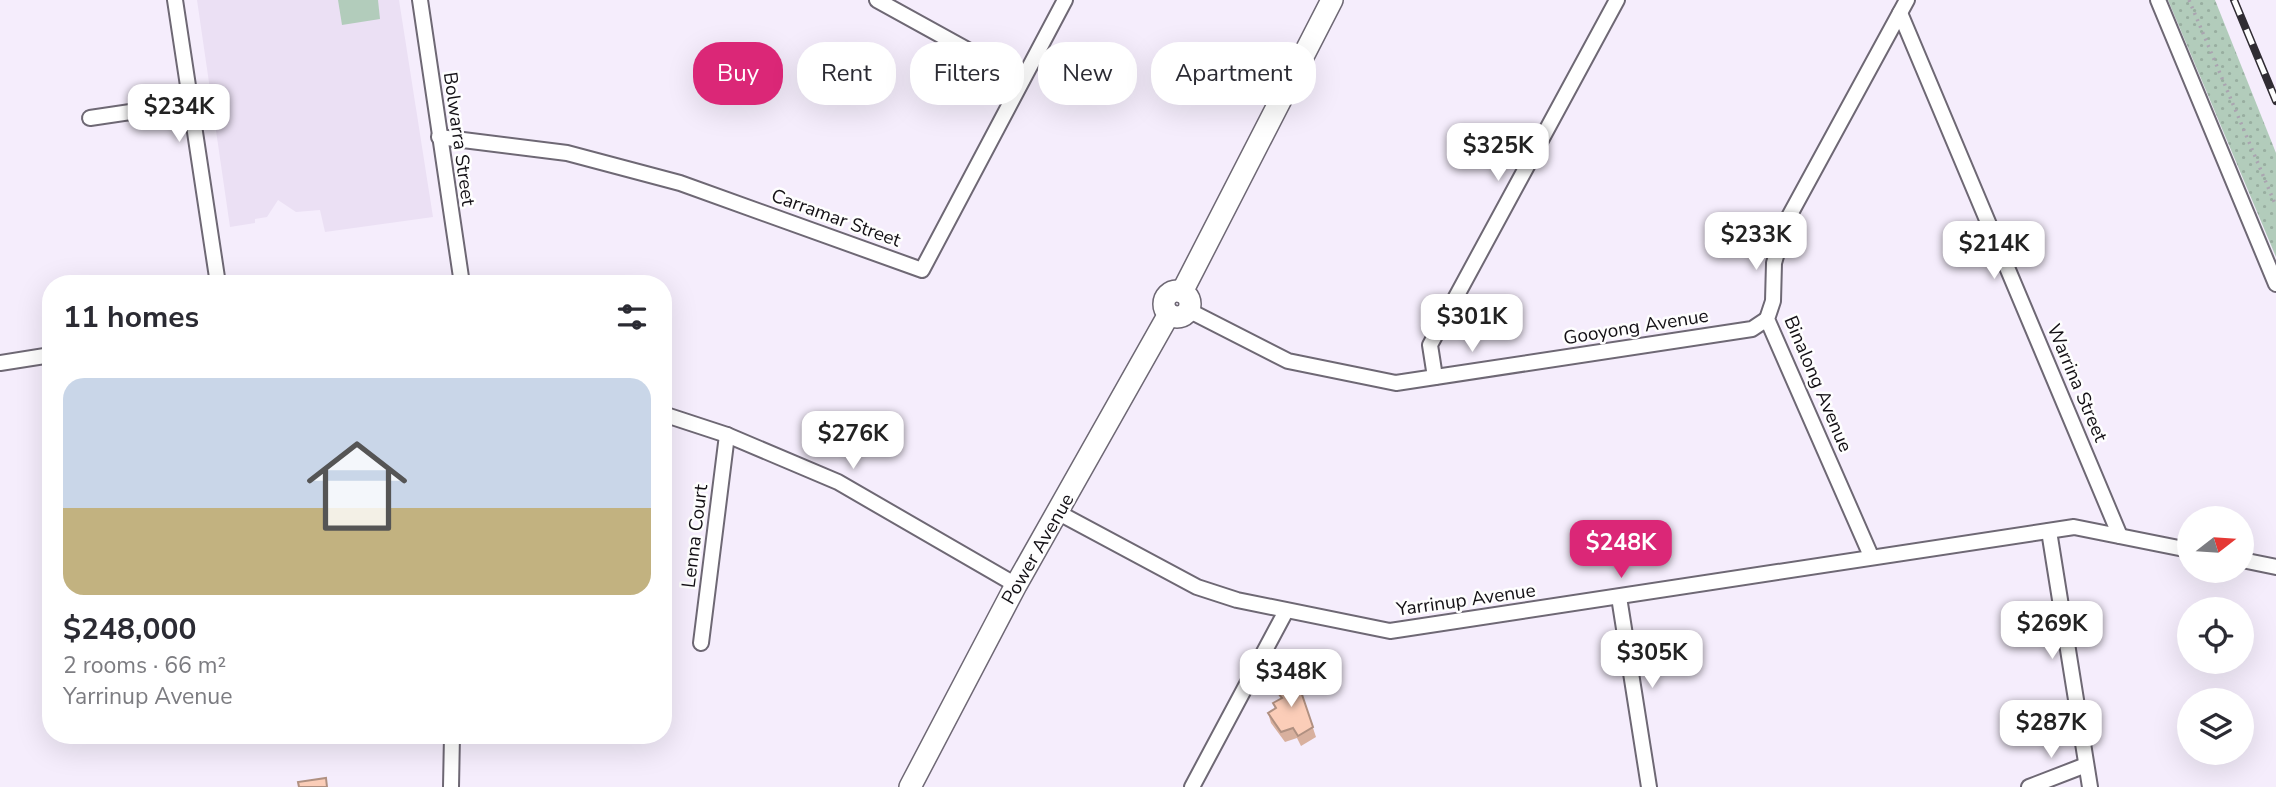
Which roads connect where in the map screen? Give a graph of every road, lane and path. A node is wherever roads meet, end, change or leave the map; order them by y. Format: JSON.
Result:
{"nodes":[{"id":1,"x":175,"y":0,"type":"edge"},
{"id":2,"x":419,"y":0,"type":"edge"},
{"id":3,"x":877,"y":0,"type":"edge"},
{"id":4,"x":1065,"y":0,"type":"edge"},
{"id":5,"x":1332,"y":0,"type":"edge"},
{"id":6,"x":1617,"y":0,"type":"edge"},
{"id":7,"x":2158,"y":0,"type":"edge"},
{"id":8,"x":2189,"y":0,"type":"edge"},
{"id":9,"x":1903,"y":6,"type":"edge"},
{"id":10,"x":953,"y":42,"type":"edge"},
{"id":11,"x":1024,"y":76,"type":"edge"},
{"id":12,"x":191,"y":103,"type":"junction"},
{"id":13,"x":1009,"y":105,"type":"edge"},
{"id":14,"x":90,"y":118,"type":"dead end"},
{"id":15,"x":439,"y":137,"type":"junction"},
{"id":16,"x":2276,"y":206,"type":"edge"},
{"id":17,"x":217,"y":275,"type":"edge"},
{"id":18,"x":461,"y":275,"type":"edge"},
{"id":19,"x":2276,"y":284,"type":"edge"},
{"id":20,"x":1180,"y":305,"type":"junction"},
{"id":21,"x":1767,"y":319,"type":"junction"},
{"id":22,"x":42,"y":356,"type":"edge"},
{"id":23,"x":0,"y":363,"type":"edge"},
{"id":24,"x":1435,"y":377,"type":"junction"},
{"id":25,"x":672,"y":417,"type":"edge"},
{"id":26,"x":727,"y":435,"type":"junction"},
{"id":27,"x":1059,"y":513,"type":"junction"},
{"id":28,"x":2049,"y":530,"type":"junction"},
{"id":29,"x":2120,"y":536,"type":"junction"},
{"id":30,"x":2177,"y":548,"type":"edge"},
{"id":31,"x":1871,"y":556,"type":"junction"},
{"id":32,"x":2254,"y":562,"type":"edge"},
{"id":33,"x":2276,"y":567,"type":"edge"},
{"id":34,"x":1016,"y":585,"type":"junction"},
{"id":35,"x":1619,"y":597,"type":"junction"},
{"id":36,"x":1286,"y":611,"type":"junction"},
{"id":37,"x":701,"y":643,"type":"dead end"},
{"id":38,"x":452,"y":744,"type":"edge"},
{"id":39,"x":2086,"y":765,"type":"junction"},
{"id":40,"x":451,"y":787,"type":"edge"},
{"id":41,"x":910,"y":787,"type":"edge"},
{"id":42,"x":1192,"y":787,"type":"edge"},
{"id":43,"x":1649,"y":787,"type":"edge"},
{"id":44,"x":2029,"y":787,"type":"edge"},
{"id":45,"x":2090,"y":787,"type":"edge"}],
"edges":[{"from":1,"to":12,"type":"street"},
{"from":2,"to":15,"type":"street","name":"Bolwarra Street"},
{"from":3,"to":10,"type":"street"},
{"from":4,"to":11,"type":"street","name":"Carramar Street"},
{"from":5,"to":20,"type":"street","name":"Power Avenue"},
{"from":6,"to":24,"type":"street"},
{"from":7,"to":19,"type":"street"},
{"from":8,"to":16,"type":"path"},
{"from":9,"to":21,"type":"street","name":"Binalong Avenue"},
{"from":9,"to":29,"type":"street","name":"Warrina Street"},
{"from":12,"to":14,"type":"street"},
{"from":12,"to":17,"type":"street"},
{"from":13,"to":15,"type":"street","name":"Carramar Street"},
{"from":15,"to":18,"type":"street","name":"Bolwarra Street"},
{"from":20,"to":24,"type":"street","name":"Gooyong Avenue"},
{"from":20,"to":27,"type":"street","name":"Power Avenue"},
{"from":21,"to":24,"type":"street","name":"Gooyong Avenue"},
{"from":21,"to":31,"type":"street","name":"Binalong Avenue"},
{"from":22,"to":23,"type":"street"},
{"from":25,"to":26,"type":"street"},
{"from":26,"to":34,"type":"street"},
{"from":26,"to":37,"type":"street","name":"Lenna Court"},
{"from":27,"to":34,"type":"street","name":"Power Avenue"},
{"from":27,"to":36,"type":"street","name":"Yarrinup Avenue"},
{"from":28,"to":29,"type":"street","name":"Yarrinup Avenue"},
{"from":28,"to":31,"type":"street","name":"Yarrinup Avenue"},
{"from":28,"to":39,"type":"street"},
{"from":29,"to":30,"type":"street","name":"Yarrinup Avenue"},
{"from":31,"to":35,"type":"street","name":"Yarrinup Avenue"},
{"from":32,"to":33,"type":"street"},
{"from":34,"to":41,"type":"street","name":"Power Avenue"},
{"from":35,"to":36,"type":"street","name":"Yarrinup Avenue"},
{"from":35,"to":43,"type":"street"},
{"from":36,"to":42,"type":"street"},
{"from":38,"to":40,"type":"street"},
{"from":39,"to":44,"type":"street"},
{"from":39,"to":45,"type":"street"}]}
